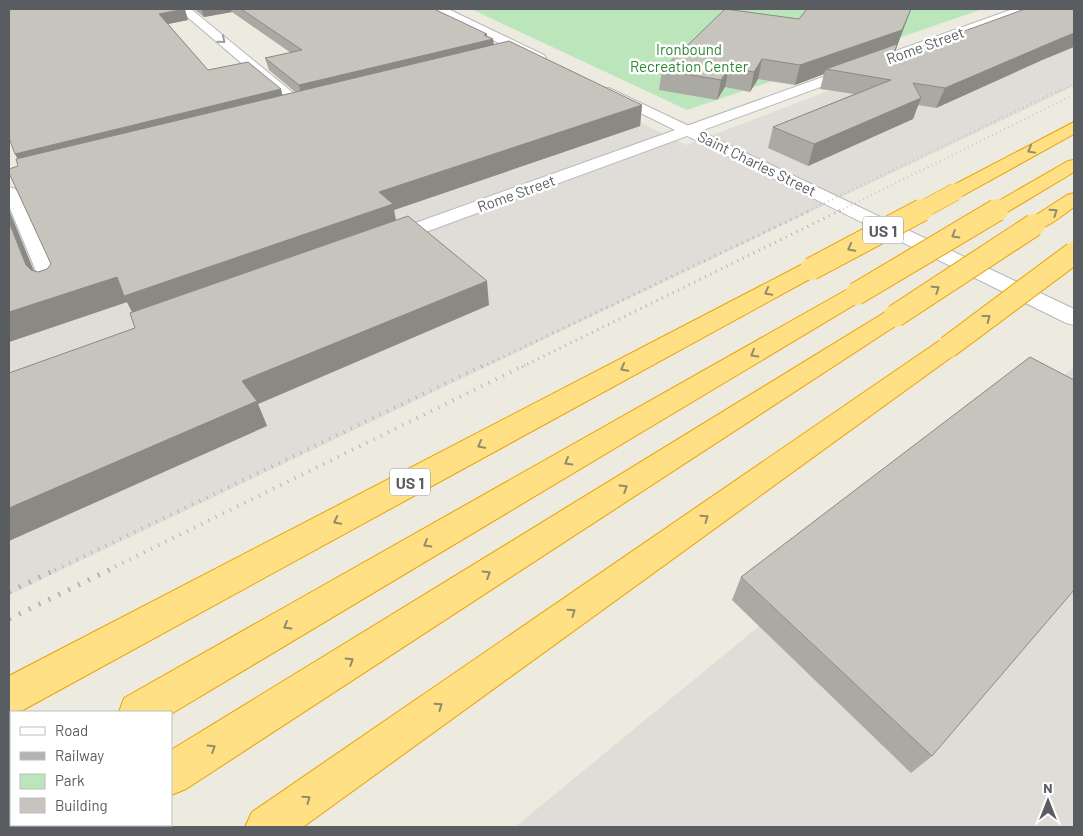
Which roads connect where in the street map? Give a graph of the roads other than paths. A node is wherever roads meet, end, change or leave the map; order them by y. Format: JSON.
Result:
{"nodes":[{"id":1,"x":184,"y":9,"type":"edge"},
{"id":2,"x":439,"y":9,"type":"edge"},
{"id":3,"x":1016,"y":10,"type":"edge"},
{"id":4,"x":522,"y":50,"type":"junction"},
{"id":5,"x":504,"y":55,"type":"edge"},
{"id":6,"x":557,"y":67,"type":"edge"},
{"id":7,"x":592,"y":83,"type":"edge"},
{"id":8,"x":318,"y":100,"type":"edge"},
{"id":9,"x":299,"y":104,"type":"junction"},
{"id":10,"x":280,"y":110,"type":"edge"},
{"id":11,"x":1074,"y":127,"type":"edge"},
{"id":12,"x":691,"y":130,"type":"junction"},
{"id":13,"x":1074,"y":165,"type":"edge"},
{"id":14,"x":9,"y":192,"type":"edge"},
{"id":15,"x":1074,"y":199,"type":"edge"},
{"id":16,"x":363,"y":248,"type":"edge"},
{"id":17,"x":1074,"y":253,"type":"edge"},
{"id":18,"x":53,"y":288,"type":"edge"},
{"id":19,"x":1074,"y":318,"type":"edge"},
{"id":20,"x":9,"y":696,"type":"edge"},
{"id":21,"x":140,"y":711,"type":"edge"},
{"id":22,"x":172,"y":773,"type":"edge"},
{"id":23,"x":267,"y":827,"type":"edge"}],
"edges":[{"from":1,"to":9,"type":"street","one_way":true},
{"from":2,"to":4,"type":"street"},
{"from":3,"to":12,"type":"street","name":"Rome Street"},
{"from":4,"to":5,"type":"street"},
{"from":4,"to":6,"type":"street"},
{"from":7,"to":12,"type":"street","name":"Saint Charles Street"},
{"from":8,"to":9,"type":"street"},
{"from":9,"to":10,"type":"street"},
{"from":11,"to":20,"type":"highway","number":"US 1","one_way":true,"bridge":true},
{"from":12,"to":16,"type":"street","name":"Rome Street"},
{"from":12,"to":19,"type":"street","name":"Saint Charles Street"},
{"from":13,"to":21,"type":"highway","one_way":true,"bridge":true},
{"from":14,"to":18,"type":"lane"},
{"from":22,"to":15,"type":"highway","one_way":true,"bridge":true},
{"from":23,"to":17,"type":"highway","one_way":true,"bridge":true}]}
